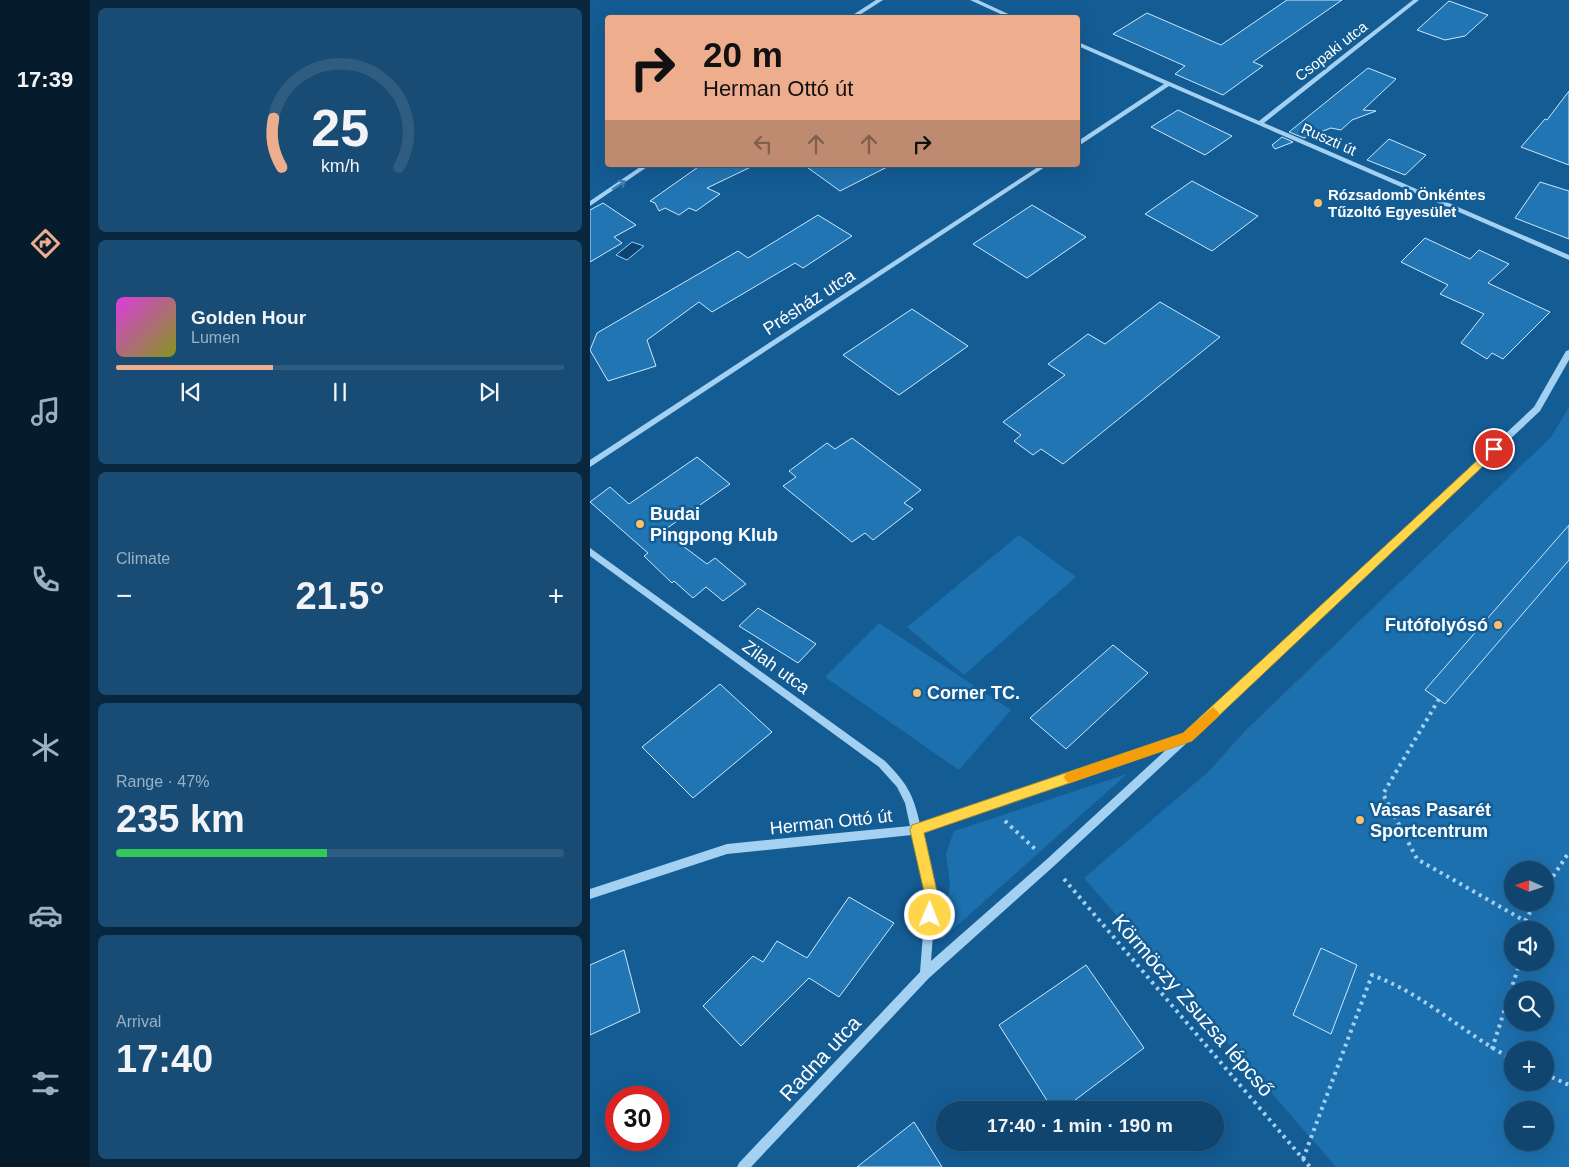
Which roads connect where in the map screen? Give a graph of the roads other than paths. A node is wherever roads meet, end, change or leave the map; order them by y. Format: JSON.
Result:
{"nodes":[{"id":1,"x":880,"y":0,"type":"edge"},
{"id":2,"x":973,"y":0,"type":"edge"},
{"id":3,"x":1416,"y":0,"type":"edge"},
{"id":4,"x":855,"y":15,"type":"edge"},
{"id":5,"x":1008,"y":15,"type":"edge"},
{"id":6,"x":1080,"y":45,"type":"edge"},
{"id":7,"x":1169,"y":83,"type":"junction"},
{"id":8,"x":1261,"y":122,"type":"junction"},
{"id":9,"x":1080,"y":143,"type":"edge"},
{"id":10,"x":644,"y":167,"type":"edge"},
{"id":11,"x":1042,"y":167,"type":"edge"},
{"id":12,"x":590,"y":204,"type":"edge"},
{"id":13,"x":1569,"y":258,"type":"edge"},
{"id":14,"x":1569,"y":353,"type":"edge"},
{"id":15,"x":590,"y":464,"type":"edge"},
{"id":16,"x":590,"y":552,"type":"edge"},
{"id":17,"x":1187,"y":737,"type":"junction"},
{"id":18,"x":916,"y":830,"type":"junction"},
{"id":19,"x":1050,"y":863,"type":"joint"},
{"id":20,"x":590,"y":894,"type":"edge"},
{"id":21,"x":925,"y":974,"type":"junction"},
{"id":22,"x":743,"y":1167,"type":"edge"}],
"edges":[{"from":1,"to":4,"type":"street"},
{"from":2,"to":5,"type":"street"},
{"from":3,"to":8,"type":"street","name":"Csopaki utca"},
{"from":6,"to":7,"type":"street","name":"Ruszti út"},
{"from":7,"to":8,"type":"street","name":"Ruszti út"},
{"from":7,"to":9,"type":"street"},
{"from":8,"to":13,"type":"street","name":"Ruszti út"},
{"from":12,"to":10,"type":"street","one_way":true},
{"from":11,"to":15,"type":"street","name":"Présház utca"},
{"from":14,"to":17,"type":"street","name":"Herman Ottó út"},
{"from":16,"to":18,"type":"street","name":"Zilah utca"},
{"from":17,"to":18,"type":"street","name":"Herman Ottó út"},
{"from":17,"to":19,"type":"street","name":"Herman Ottó út"},
{"from":18,"to":20,"type":"street","name":"Herman Ottó út"},
{"from":18,"to":21,"type":"street"},
{"from":19,"to":21,"type":"street","name":"Radna utca"},
{"from":21,"to":22,"type":"street","name":"Radna utca"}]}
